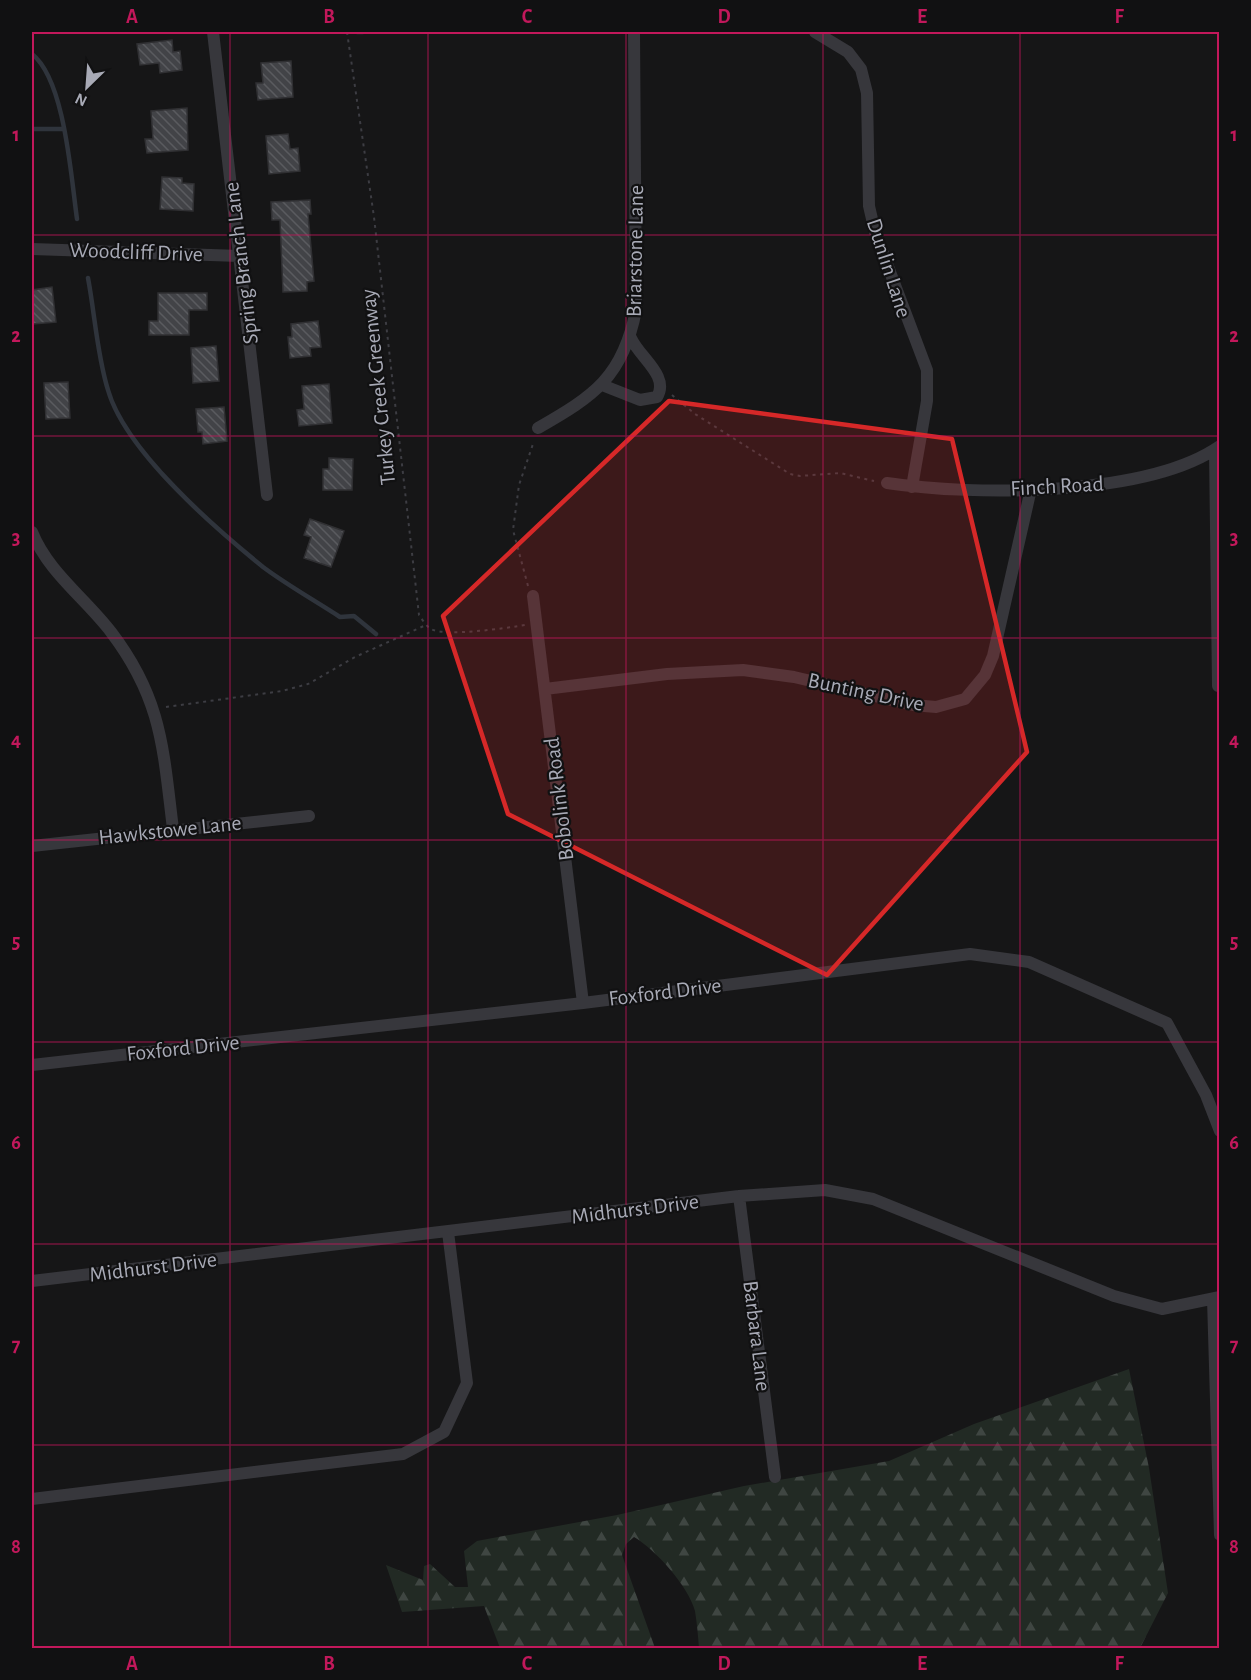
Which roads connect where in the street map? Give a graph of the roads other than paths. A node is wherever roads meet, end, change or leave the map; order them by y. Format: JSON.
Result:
{"nodes":[{"id":1,"x":213,"y":32,"type":"edge"},
{"id":2,"x":634,"y":32,"type":"edge"},
{"id":3,"x":815,"y":32,"type":"edge"},
{"id":4,"x":32,"y":249,"type":"edge"},
{"id":5,"x":240,"y":256,"type":"junction"},
{"id":6,"x":631,"y":338,"type":"junction"},
{"id":7,"x":602,"y":385,"type":"junction"},
{"id":8,"x":538,"y":428,"type":"road end"},
{"id":9,"x":1217,"y":448,"type":"edge"},
{"id":10,"x":887,"y":483,"type":"road end"},
{"id":11,"x":912,"y":487,"type":"junction"},
{"id":12,"x":1031,"y":489,"type":"junction"},
{"id":13,"x":267,"y":495,"type":"dead end"},
{"id":14,"x":32,"y":532,"type":"edge"},
{"id":15,"x":533,"y":596,"type":"road end"},
{"id":16,"x":1218,"y":686,"type":"edge"},
{"id":17,"x":545,"y":689,"type":"junction"},
{"id":18,"x":309,"y":816,"type":"dead end"},
{"id":19,"x":172,"y":829,"type":"junction"},
{"id":20,"x":32,"y":846,"type":"edge"},
{"id":21,"x":583,"y":1003,"type":"junction"},
{"id":22,"x":32,"y":1065,"type":"edge"},
{"id":23,"x":1220,"y":1131,"type":"edge"},
{"id":24,"x":739,"y":1196,"type":"junction"},
{"id":25,"x":448,"y":1232,"type":"junction"},
{"id":26,"x":32,"y":1281,"type":"edge"},
{"id":27,"x":1216,"y":1298,"type":"edge"},
{"id":28,"x":775,"y":1477,"type":"dead end"},
{"id":29,"x":32,"y":1499,"type":"edge"},
{"id":30,"x":1220,"y":1535,"type":"edge"}],
"edges":[{"from":1,"to":5,"type":"street","name":"Spring Branch Lane"},
{"from":2,"to":6,"type":"street","name":"Briarstone Lane"},
{"from":3,"to":11,"type":"street","name":"Dunlin Lane"},
{"from":4,"to":5,"type":"street","name":"Woodcliff Drive"},
{"from":5,"to":13,"type":"street","name":"Spring Branch Lane"},
{"from":6,"to":7,"type":"street","name":"Briarstone Lane"},
{"from":6,"to":7,"type":"street"},
{"from":7,"to":8,"type":"street","name":"Briarstone Lane"},
{"from":9,"to":12,"type":"street","name":"Finch Road"},
{"from":9,"to":16,"type":"street"},
{"from":10,"to":11,"type":"street","name":"Finch Road"},
{"from":11,"to":12,"type":"street","name":"Finch Road"},
{"from":12,"to":17,"type":"street","name":"Bunting Drive"},
{"from":14,"to":19,"type":"street"},
{"from":15,"to":17,"type":"street","name":"Bobolink Road"},
{"from":17,"to":21,"type":"street","name":"Bobolink Road"},
{"from":18,"to":19,"type":"street","name":"Hawkstowe Lane"},
{"from":19,"to":20,"type":"street","name":"Hawkstowe Lane"},
{"from":21,"to":22,"type":"street","name":"Foxford Drive"},
{"from":21,"to":23,"type":"street","name":"Foxford Drive"},
{"from":24,"to":25,"type":"street","name":"Midhurst Drive"},
{"from":24,"to":27,"type":"street","name":"Midhurst Drive"},
{"from":24,"to":28,"type":"street","name":"Barbara Lane"},
{"from":25,"to":26,"type":"street","name":"Midhurst Drive"},
{"from":25,"to":29,"type":"street"},
{"from":27,"to":30,"type":"street"}]}
